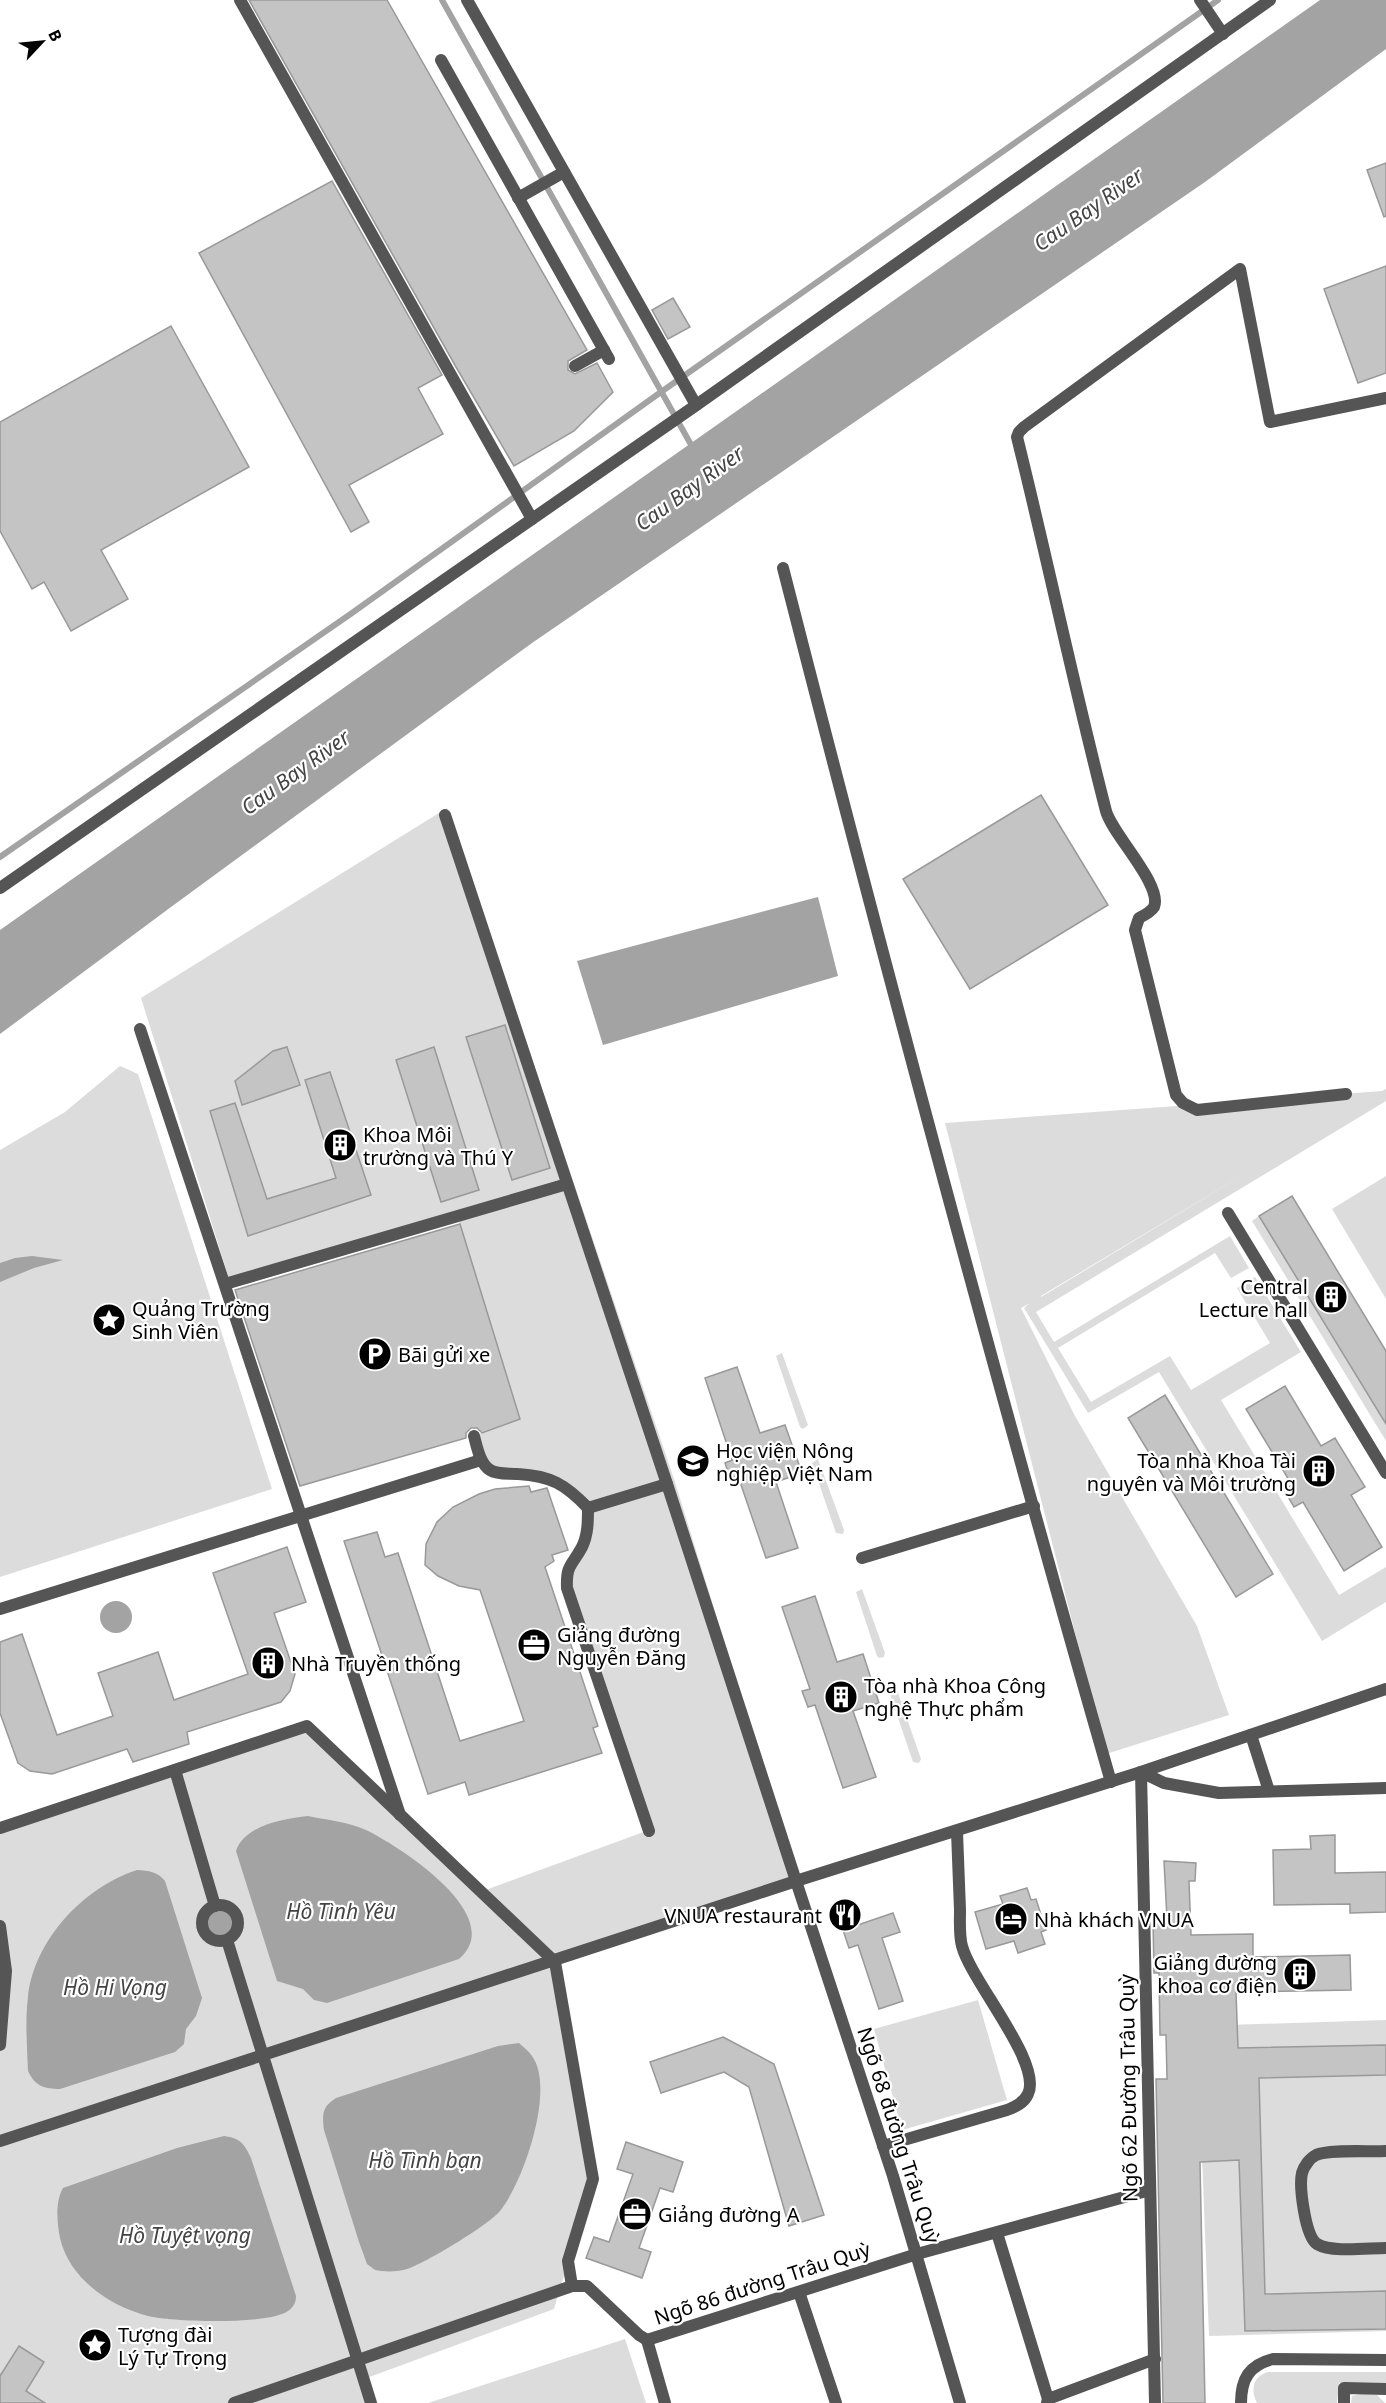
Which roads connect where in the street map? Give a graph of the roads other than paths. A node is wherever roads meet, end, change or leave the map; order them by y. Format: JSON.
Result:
{"nodes":[{"id":1,"x":240,"y":0,"type":"edge"},
{"id":2,"x":467,"y":0,"type":"edge"},
{"id":3,"x":1200,"y":0,"type":"edge"},
{"id":4,"x":1270,"y":0,"type":"edge"},
{"id":5,"x":1220,"y":29,"type":"junction"},
{"id":6,"x":441,"y":60,"type":"dead end"},
{"id":7,"x":560,"y":175,"type":"junction"},
{"id":8,"x":518,"y":198,"type":"junction"},
{"id":9,"x":575,"y":366,"type":"dead end"},
{"id":10,"x":1386,"y":398,"type":"edge"},
{"id":11,"x":695,"y":406,"type":"junction"},
{"id":12,"x":529,"y":513,"type":"junction"},
{"id":13,"x":783,"y":568,"type":"dead end"},
{"id":14,"x":445,"y":815,"type":"dead end"},
{"id":15,"x":0,"y":888,"type":"edge"},
{"id":16,"x":140,"y":1029,"type":"dead end"},
{"id":17,"x":1346,"y":1094,"type":"dead end"},
{"id":18,"x":567,"y":1184,"type":"junction"},
{"id":19,"x":1228,"y":1213,"type":"dead end"},
{"id":20,"x":225,"y":1284,"type":"junction"},
{"id":21,"x":474,"y":1436,"type":"dead end"},
{"id":22,"x":481,"y":1460,"type":"junction"},
{"id":23,"x":1386,"y":1473,"type":"edge"},
{"id":24,"x":667,"y":1484,"type":"junction"},
{"id":25,"x":1034,"y":1506,"type":"junction"},
{"id":26,"x":588,"y":1508,"type":"junction"},
{"id":27,"x":301,"y":1515,"type":"junction"},
{"id":28,"x":862,"y":1558,"type":"dead end"},
{"id":29,"x":0,"y":1609,"type":"edge"},
{"id":30,"x":1386,"y":1689,"type":"edge"},
{"id":31,"x":1251,"y":1735,"type":"junction"},
{"id":32,"x":175,"y":1770,"type":"junction"},
{"id":33,"x":1141,"y":1772,"type":"junction"},
{"id":34,"x":1111,"y":1782,"type":"junction"},
{"id":35,"x":1386,"y":1788,"type":"edge"},
{"id":36,"x":1269,"y":1791,"type":"junction"},
{"id":37,"x":400,"y":1816,"type":"junction"},
{"id":38,"x":0,"y":1828,"type":"edge"},
{"id":39,"x":649,"y":1831,"type":"dead end"},
{"id":40,"x":957,"y":1832,"type":"junction"},
{"id":41,"x":796,"y":1881,"type":"junction"},
{"id":42,"x":215,"y":1906,"type":"junction"},
{"id":43,"x":0,"y":1926,"type":"edge"},
{"id":44,"x":227,"y":1940,"type":"junction"},
{"id":45,"x":555,"y":1962,"type":"junction"},
{"id":46,"x":0,"y":2045,"type":"edge"},
{"id":47,"x":263,"y":2056,"type":"junction"},
{"id":48,"x":0,"y":2141,"type":"edge"},
{"id":49,"x":883,"y":2146,"type":"junction"},
{"id":50,"x":1386,"y":2151,"type":"edge"},
{"id":51,"x":1150,"y":2190,"type":"junction"},
{"id":52,"x":997,"y":2233,"type":"junction"},
{"id":53,"x":1386,"y":2248,"type":"edge"},
{"id":54,"x":917,"y":2254,"type":"junction"},
{"id":55,"x":572,"y":2286,"type":"junction"},
{"id":56,"x":799,"y":2292,"type":"junction"},
{"id":57,"x":647,"y":2340,"type":"junction"},
{"id":58,"x":1155,"y":2359,"type":"junction"},
{"id":59,"x":357,"y":2360,"type":"junction"},
{"id":60,"x":1386,"y":2360,"type":"edge"},
{"id":61,"x":1386,"y":2389,"type":"edge"},
{"id":62,"x":1047,"y":2401,"type":"edge"},
{"id":63,"x":234,"y":2403,"type":"edge"},
{"id":64,"x":371,"y":2403,"type":"edge"},
{"id":65,"x":665,"y":2403,"type":"edge"},
{"id":66,"x":836,"y":2403,"type":"edge"},
{"id":67,"x":960,"y":2403,"type":"edge"},
{"id":68,"x":1155,"y":2403,"type":"edge"},
{"id":69,"x":1241,"y":2403,"type":"edge"},
{"id":70,"x":1344,"y":2403,"type":"edge"}],
"edges":[{"from":1,"to":12,"type":"street"},
{"from":2,"to":7,"type":"street"},
{"from":3,"to":5,"type":"street"},
{"from":4,"to":5,"type":"street"},
{"from":5,"to":11,"type":"street"},
{"from":6,"to":8,"type":"street"},
{"from":7,"to":8,"type":"street"},
{"from":7,"to":11,"type":"street"},
{"from":8,"to":9,"type":"street"},
{"from":10,"to":17,"type":"street"},
{"from":11,"to":12,"type":"street"},
{"from":12,"to":15,"type":"street"},
{"from":13,"to":25,"type":"street"},
{"from":14,"to":18,"type":"street","name":"Ngõ 68 đường Trâu Quỳ"},
{"from":16,"to":20,"type":"street"},
{"from":18,"to":20,"type":"street"},
{"from":18,"to":24,"type":"street","name":"Ngõ 68 đường Trâu Quỳ"},
{"from":19,"to":23,"type":"street"},
{"from":20,"to":27,"type":"street"},
{"from":21,"to":22,"type":"street"},
{"from":22,"to":26,"type":"street"},
{"from":22,"to":27,"type":"street"},
{"from":24,"to":26,"type":"street"},
{"from":24,"to":41,"type":"street","name":"Ngõ 68 đường Trâu Quỳ"},
{"from":25,"to":28,"type":"street"},
{"from":25,"to":34,"type":"street"},
{"from":26,"to":39,"type":"street"},
{"from":27,"to":29,"type":"street"},
{"from":27,"to":37,"type":"street"},
{"from":30,"to":31,"type":"street"},
{"from":31,"to":33,"type":"street"},
{"from":31,"to":36,"type":"street"},
{"from":32,"to":37,"type":"street"},
{"from":32,"to":38,"type":"street"},
{"from":32,"to":42,"type":"street"},
{"from":33,"to":34,"type":"street"},
{"from":33,"to":36,"type":"street"},
{"from":33,"to":51,"type":"street","name":"Ngõ 62 Đường Trâu Quỳ"},
{"from":34,"to":40,"type":"street"},
{"from":35,"to":36,"type":"street"},
{"from":37,"to":45,"type":"street"},
{"from":40,"to":41,"type":"street"},
{"from":40,"to":49,"type":"street"},
{"from":41,"to":45,"type":"street"},
{"from":41,"to":49,"type":"street","name":"Ngõ 68 đường Trâu Quỳ"},
{"from":42,"to":44,"type":"street"},
{"from":42,"to":44,"type":"street"},
{"from":43,"to":46,"type":"street"},
{"from":44,"to":47,"type":"street"},
{"from":45,"to":47,"type":"street"},
{"from":45,"to":55,"type":"street"},
{"from":47,"to":48,"type":"street"},
{"from":47,"to":59,"type":"street"},
{"from":49,"to":54,"type":"street","name":"Ngõ 68 đường Trâu Quỳ"},
{"from":50,"to":53,"type":"street"},
{"from":51,"to":52,"type":"street"},
{"from":51,"to":58,"type":"street","name":"Ngõ 62 Đường Trâu Quỳ"},
{"from":52,"to":54,"type":"street"},
{"from":52,"to":62,"type":"street"},
{"from":54,"to":56,"type":"street","name":"Ngõ 86 đường Trâu Quỳ"},
{"from":54,"to":67,"type":"street","name":"Ngõ 68 đường Trâu Quỳ"},
{"from":55,"to":57,"type":"street"},
{"from":55,"to":59,"type":"street"},
{"from":56,"to":57,"type":"street","name":"Ngõ 86 đường Trâu Quỳ"},
{"from":56,"to":66,"type":"street"},
{"from":57,"to":65,"type":"street","name":"Ngõ 86 đường Trâu Quỳ"},
{"from":58,"to":62,"type":"street"},
{"from":58,"to":68,"type":"street","name":"Ngõ 62 Đường Trâu Quỳ"},
{"from":59,"to":63,"type":"street"},
{"from":59,"to":64,"type":"street"},
{"from":60,"to":69,"type":"street"},
{"from":61,"to":70,"type":"street"}]}
